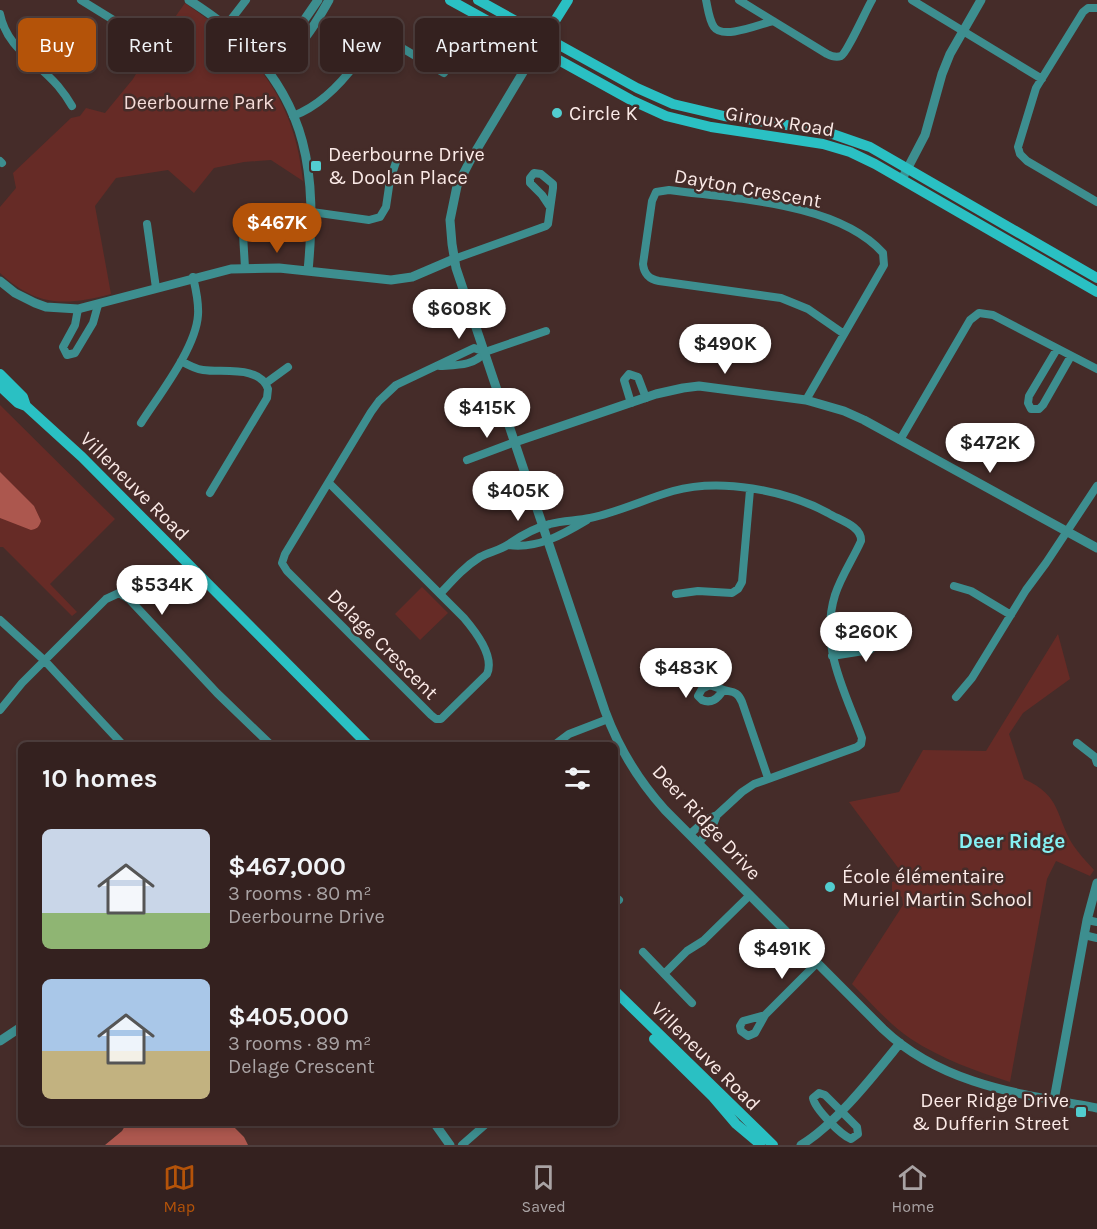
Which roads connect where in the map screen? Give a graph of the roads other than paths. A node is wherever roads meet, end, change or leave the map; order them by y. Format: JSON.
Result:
{"nodes":[{"id":1,"x":81,"y":0,"type":"edge"},
{"id":2,"x":189,"y":0,"type":"edge"},
{"id":3,"x":246,"y":0,"type":"edge"},
{"id":4,"x":318,"y":0,"type":"edge"},
{"id":5,"x":329,"y":0,"type":"edge"},
{"id":6,"x":450,"y":0,"type":"edge"},
{"id":7,"x":478,"y":0,"type":"edge"},
{"id":8,"x":568,"y":0,"type":"edge"},
{"id":9,"x":706,"y":0,"type":"edge"},
{"id":10,"x":739,"y":0,"type":"edge"},
{"id":11,"x":872,"y":0,"type":"edge"},
{"id":12,"x":912,"y":0,"type":"edge"},
{"id":13,"x":981,"y":0,"type":"edge"},
{"id":14,"x":1097,"y":8,"type":"edge"},
{"id":15,"x":0,"y":14,"type":"edge"},
{"id":16,"x":110,"y":18,"type":"edge"},
{"id":17,"x":215,"y":18,"type":"edge"},
{"id":18,"x":232,"y":18,"type":"edge"},
{"id":19,"x":306,"y":18,"type":"edge"},
{"id":20,"x":482,"y":18,"type":"edge"},
{"id":21,"x":510,"y":18,"type":"edge"},
{"id":22,"x":556,"y":18,"type":"edge"},
{"id":23,"x":773,"y":21,"type":"junction"},
{"id":24,"x":962,"y":31,"type":"junction"},
{"id":25,"x":308,"y":32,"type":"edge"},
{"id":26,"x":559,"y":45,"type":"edge"},
{"id":27,"x":559,"y":61,"type":"edge"},
{"id":28,"x":268,"y":72,"type":"edge"},
{"id":29,"x":523,"y":72,"type":"edge"},
{"id":30,"x":444,"y":73,"type":"dead end"},
{"id":31,"x":1042,"y":79,"type":"junction"},
{"id":32,"x":72,"y":106,"type":"dead end"},
{"id":33,"x":293,"y":116,"type":"junction"},
{"id":34,"x":396,"y":162,"type":"dead end"},
{"id":35,"x":908,"y":168,"type":"junction"},
{"id":36,"x":902,"y":179,"type":"junction"},
{"id":37,"x":1096,"y":200,"type":"edge"},
{"id":38,"x":550,"y":207,"type":"dead end"},
{"id":39,"x":312,"y":212,"type":"junction"},
{"id":40,"x":248,"y":214,"type":"dead end"},
{"id":41,"x":147,"y":224,"type":"dead end"},
{"id":42,"x":454,"y":259,"type":"junction"},
{"id":43,"x":244,"y":268,"type":"junction"},
{"id":44,"x":308,"y":271,"type":"junction"},
{"id":45,"x":193,"y":278,"type":"junction"},
{"id":46,"x":1097,"y":278,"type":"edge"},
{"id":47,"x":0,"y":281,"type":"edge"},
{"id":48,"x":156,"y":288,"type":"junction"},
{"id":49,"x":1097,"y":292,"type":"edge"},
{"id":50,"x":98,"y":305,"type":"junction"},
{"id":51,"x":78,"y":309,"type":"junction"},
{"id":52,"x":546,"y":331,"type":"dead end"},
{"id":53,"x":844,"y":334,"type":"junction"},
{"id":54,"x":1057,"y":349,"type":"junction"},
{"id":55,"x":485,"y":352,"type":"junction"},
{"id":56,"x":1071,"y":356,"type":"junction"},
{"id":57,"x":181,"y":361,"type":"junction"},
{"id":58,"x":288,"y":367,"type":"dead end"},
{"id":59,"x":437,"y":367,"type":"junction"},
{"id":60,"x":1097,"y":369,"type":"edge"},
{"id":61,"x":0,"y":374,"type":"edge"},
{"id":62,"x":266,"y":383,"type":"junction"},
{"id":63,"x":0,"y":386,"type":"edge"},
{"id":64,"x":646,"y":398,"type":"junction"},
{"id":65,"x":806,"y":400,"type":"junction"},
{"id":66,"x":631,"y":403,"type":"junction"},
{"id":67,"x":26,"y":405,"type":"junction"},
{"id":68,"x":141,"y":423,"type":"dead end"},
{"id":69,"x":900,"y":440,"type":"junction"},
{"id":70,"x":515,"y":442,"type":"junction"},
{"id":71,"x":467,"y":460,"type":"dead end"},
{"id":72,"x":329,"y":483,"type":"junction"},
{"id":73,"x":1097,"y":486,"type":"edge"},
{"id":74,"x":750,"y":490,"type":"junction"},
{"id":75,"x":210,"y":493,"type":"dead end"},
{"id":76,"x":591,"y":518,"type":"junction"},
{"id":77,"x":543,"y":526,"type":"junction"},
{"id":78,"x":1067,"y":532,"type":"junction"},
{"id":79,"x":548,"y":541,"type":"junction"},
{"id":80,"x":508,"y":545,"type":"junction"},
{"id":81,"x":1097,"y":548,"type":"edge"},
{"id":82,"x":954,"y":586,"type":"dead end"},
{"id":83,"x":440,"y":594,"type":"junction"},
{"id":84,"x":676,"y":594,"type":"dead end"},
{"id":85,"x":1011,"y":615,"type":"junction"},
{"id":86,"x":0,"y":620,"type":"edge"},
{"id":87,"x":830,"y":640,"type":"junction"},
{"id":88,"x":832,"y":656,"type":"junction"},
{"id":89,"x":45,"y":661,"type":"junction"},
{"id":90,"x":723,"y":690,"type":"dead end"},
{"id":91,"x":956,"y":697,"type":"dead end"},
{"id":92,"x":0,"y":710,"type":"edge"},
{"id":93,"x":608,"y":719,"type":"junction"},
{"id":94,"x":120,"y":742,"type":"edge"},
{"id":95,"x":268,"y":742,"type":"edge"},
{"id":96,"x":365,"y":742,"type":"edge"},
{"id":97,"x":558,"y":742,"type":"edge"},
{"id":98,"x":618,"y":742,"type":"edge"},
{"id":99,"x":618,"y":742,"type":"edge"},
{"id":100,"x":1077,"y":743,"type":"dead end"},
{"id":101,"x":1097,"y":763,"type":"edge"},
{"id":102,"x":768,"y":778,"type":"junction"},
{"id":103,"x":717,"y":814,"type":"junction"},
{"id":104,"x":690,"y":834,"type":"junction"},
{"id":105,"x":699,"y":843,"type":"junction"},
{"id":106,"x":1097,"y":883,"type":"edge"},
{"id":107,"x":750,"y":895,"type":"junction"},
{"id":108,"x":1092,"y":921,"type":"edge"},
{"id":109,"x":1084,"y":935,"type":"junction"},
{"id":110,"x":1097,"y":938,"type":"edge"},
{"id":111,"x":643,"y":952,"type":"dead end"},
{"id":112,"x":817,"y":963,"type":"junction"},
{"id":113,"x":664,"y":974,"type":"junction"},
{"id":114,"x":618,"y":994,"type":"edge"},
{"id":115,"x":618,"y":1001,"type":"edge"},
{"id":116,"x":692,"y":1003,"type":"dead end"},
{"id":117,"x":765,"y":1015,"type":"dead end"},
{"id":118,"x":18,"y":1029,"type":"edge"},
{"id":119,"x":0,"y":1041,"type":"edge"},
{"id":120,"x":900,"y":1043,"type":"junction"},
{"id":121,"x":1054,"y":1100,"type":"junction"},
{"id":122,"x":1097,"y":1108,"type":"edge"},
{"id":123,"x":840,"y":1110,"type":"junction"},
{"id":124,"x":830,"y":1121,"type":"junction"},
{"id":125,"x":436,"y":1126,"type":"edge"},
{"id":126,"x":484,"y":1126,"type":"edge"},
{"id":127,"x":812,"y":1141,"type":"edge"},
{"id":128,"x":450,"y":1145,"type":"edge"},
{"id":129,"x":462,"y":1145,"type":"edge"},
{"id":130,"x":761,"y":1145,"type":"edge"},
{"id":131,"x":773,"y":1145,"type":"edge"},
{"id":132,"x":801,"y":1145,"type":"edge"}],
"edges":[{"from":1,"to":16,"type":"street"},
{"from":2,"to":17,"type":"street"},
{"from":3,"to":18,"type":"street"},
{"from":4,"to":19,"type":"street"},
{"from":5,"to":25,"type":"street"},
{"from":6,"to":20,"type":"main road","name":"Giroux Road"},
{"from":7,"to":21,"type":"main road","name":"Giroux Road"},
{"from":8,"to":22,"type":"main road"},
{"from":9,"to":23,"type":"street"},
{"from":10,"to":23,"type":"street"},
{"from":11,"to":23,"type":"street"},
{"from":12,"to":24,"type":"street"},
{"from":13,"to":24,"type":"street"},
{"from":14,"to":31,"type":"street"},
{"from":15,"to":32,"type":"street"},
{"from":24,"to":31,"type":"street"},
{"from":24,"to":35,"type":"street"},
{"from":26,"to":35,"type":"main road","name":"Giroux Road"},
{"from":27,"to":36,"type":"main road","name":"Giroux Road"},
{"from":28,"to":33,"type":"street"},
{"from":29,"to":42,"type":"street","name":"Deer Ridge Drive"},
{"from":30,"to":33,"type":"street"},
{"from":31,"to":37,"type":"street"},
{"from":33,"to":39,"type":"street"},
{"from":34,"to":39,"type":"street"},
{"from":35,"to":36,"type":"street"},
{"from":35,"to":46,"type":"main road","name":"Giroux Road"},
{"from":36,"to":49,"type":"main road","name":"Giroux Road"},
{"from":38,"to":42,"type":"street"},
{"from":39,"to":44,"type":"street"},
{"from":40,"to":43,"type":"street"},
{"from":41,"to":48,"type":"street"},
{"from":42,"to":44,"type":"street"},
{"from":42,"to":55,"type":"street","name":"Deer Ridge Drive"},
{"from":43,"to":44,"type":"street"},
{"from":43,"to":45,"type":"street"},
{"from":45,"to":48,"type":"street"},
{"from":45,"to":57,"type":"street"},
{"from":47,"to":51,"type":"street"},
{"from":48,"to":50,"type":"street"},
{"from":50,"to":51,"type":"street"},
{"from":50,"to":51,"type":"street"},
{"from":52,"to":55,"type":"street"},
{"from":53,"to":53,"type":"street","name":"Dayton Crescent"},
{"from":53,"to":65,"type":"street","name":"Dayton Crescent"},
{"from":54,"to":56,"type":"street"},
{"from":54,"to":56,"type":"street"},
{"from":54,"to":69,"type":"street"},
{"from":55,"to":59,"type":"street","name":"Delage Crescent"},
{"from":55,"to":59,"type":"street","name":"Delage Crescent"},
{"from":55,"to":70,"type":"street","name":"Deer Ridge Drive"},
{"from":56,"to":60,"type":"street"},
{"from":57,"to":62,"type":"street"},
{"from":57,"to":68,"type":"street"},
{"from":58,"to":62,"type":"street"},
{"from":59,"to":72,"type":"street","name":"Delage Crescent"},
{"from":61,"to":67,"type":"main road","name":"Villeneuve Road"},
{"from":62,"to":75,"type":"street"},
{"from":63,"to":67,"type":"main road","name":"Villeneuve Road"},
{"from":64,"to":65,"type":"street"},
{"from":64,"to":66,"type":"street"},
{"from":64,"to":66,"type":"street"},
{"from":65,"to":69,"type":"street"},
{"from":66,"to":70,"type":"street"},
{"from":67,"to":96,"type":"main road","name":"Villeneuve Road"},
{"from":69,"to":78,"type":"street"},
{"from":70,"to":71,"type":"street"},
{"from":70,"to":77,"type":"street","name":"Deer Ridge Drive"},
{"from":72,"to":83,"type":"street","name":"Delage Crescent"},
{"from":72,"to":83,"type":"street","name":"Delage Crescent"},
{"from":73,"to":78,"type":"street"},
{"from":74,"to":76,"type":"street"},
{"from":74,"to":84,"type":"street"},
{"from":74,"to":87,"type":"street"},
{"from":76,"to":77,"type":"street"},
{"from":76,"to":79,"type":"street"},
{"from":77,"to":79,"type":"street","name":"Deer Ridge Drive"},
{"from":77,"to":80,"type":"street"},
{"from":78,"to":81,"type":"street"},
{"from":78,"to":85,"type":"street"},
{"from":79,"to":80,"type":"street"},
{"from":79,"to":93,"type":"street","name":"Deer Ridge Drive"},
{"from":80,"to":83,"type":"street"},
{"from":82,"to":85,"type":"street"},
{"from":85,"to":91,"type":"street"},
{"from":86,"to":89,"type":"street"},
{"from":87,"to":88,"type":"street"},
{"from":87,"to":88,"type":"street"},
{"from":88,"to":102,"type":"street"},
{"from":89,"to":92,"type":"street"},
{"from":89,"to":94,"type":"street"},
{"from":89,"to":95,"type":"street"},
{"from":90,"to":102,"type":"street"},
{"from":93,"to":97,"type":"street"},
{"from":93,"to":98,"type":"street","name":"Deer Ridge Drive"},
{"from":99,"to":104,"type":"street","name":"Deer Ridge Drive"},
{"from":100,"to":101,"type":"street"},
{"from":102,"to":103,"type":"street"},
{"from":103,"to":104,"type":"street"},
{"from":103,"to":105,"type":"street"},
{"from":104,"to":105,"type":"street","name":"Deer Ridge Drive"},
{"from":105,"to":107,"type":"street","name":"Deer Ridge Drive"},
{"from":106,"to":108,"type":"street"},
{"from":107,"to":112,"type":"street","name":"Deer Ridge Drive"},
{"from":107,"to":113,"type":"street"},
{"from":108,"to":109,"type":"street"},
{"from":109,"to":110,"type":"street"},
{"from":109,"to":121,"type":"street"},
{"from":111,"to":113,"type":"street"},
{"from":112,"to":117,"type":"street"},
{"from":112,"to":120,"type":"street","name":"Deer Ridge Drive"},
{"from":113,"to":116,"type":"street"},
{"from":114,"to":131,"type":"main road","name":"Villeneuve Road"},
{"from":115,"to":130,"type":"main road","name":"Villeneuve Road"},
{"from":118,"to":119,"type":"street"},
{"from":120,"to":121,"type":"street","name":"Deer Ridge Drive"},
{"from":120,"to":123,"type":"street"},
{"from":121,"to":122,"type":"street","name":"Deer Ridge Drive"},
{"from":123,"to":124,"type":"street"},
{"from":123,"to":124,"type":"street"},
{"from":123,"to":124,"type":"street"},
{"from":124,"to":127,"type":"street"},
{"from":125,"to":128,"type":"street"},
{"from":126,"to":129,"type":"street"},
{"from":127,"to":132,"type":"street"}]}
